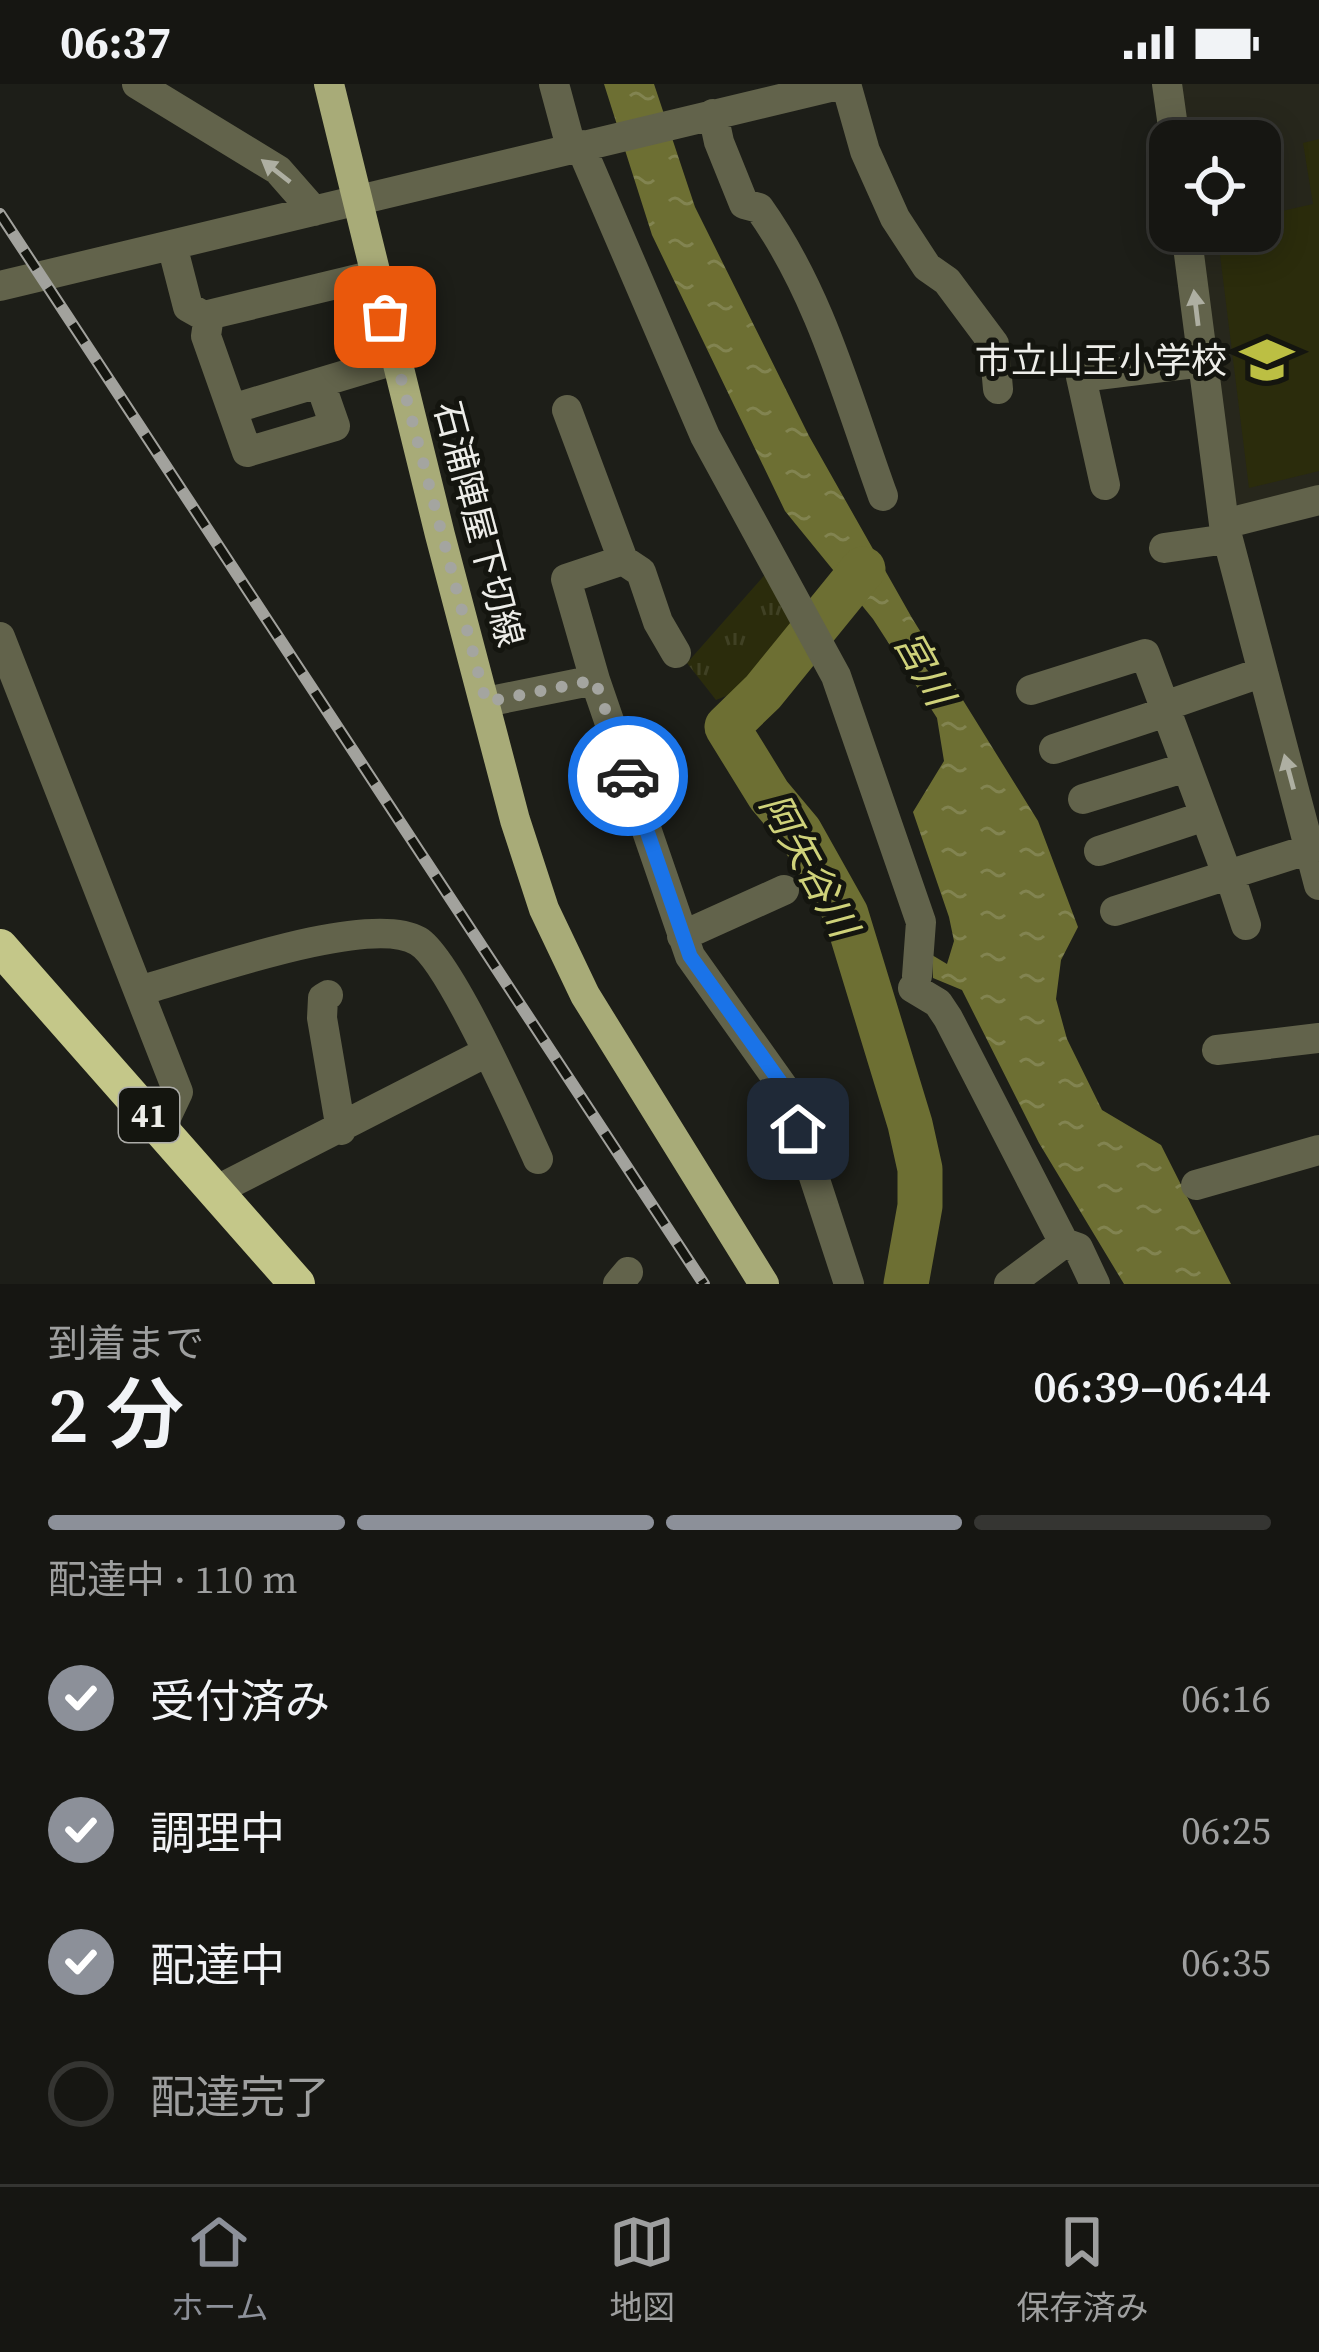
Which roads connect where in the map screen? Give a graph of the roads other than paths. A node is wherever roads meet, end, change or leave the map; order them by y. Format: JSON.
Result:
{"nodes":[{"id":1,"x":137,"y":84,"type":"edge"},
{"id":2,"x":328,"y":84,"type":"edge"},
{"id":3,"x":554,"y":84,"type":"edge"},
{"id":4,"x":1167,"y":84,"type":"edge"},
{"id":5,"x":835,"y":85,"type":"edge"},
{"id":6,"x":706,"y":116,"type":"junction"},
{"id":7,"x":1171,"y":120,"type":"edge"},
{"id":8,"x":580,"y":145,"type":"junction"},
{"id":9,"x":355,"y":198,"type":"junction"},
{"id":10,"x":314,"y":211,"type":"junction"},
{"id":11,"x":172,"y":245,"type":"junction"},
{"id":12,"x":1189,"y":252,"type":"edge"},
{"id":13,"x":374,"y":274,"type":"junction"},
{"id":14,"x":0,"y":286,"type":"edge"},
{"id":15,"x":209,"y":315,"type":"junction"},
{"id":16,"x":395,"y":360,"type":"junction"},
{"id":17,"x":1203,"y":362,"type":"junction"},
{"id":18,"x":320,"y":383,"type":"junction"},
{"id":19,"x":998,"y":389,"type":"dead end"},
{"id":20,"x":232,"y":409,"type":"junction"},
{"id":21,"x":567,"y":410,"type":"dead end"},
{"id":22,"x":1105,"y":485,"type":"dead end"},
{"id":23,"x":883,"y":496,"type":"dead end"},
{"id":24,"x":1319,"y":500,"type":"edge"},
{"id":25,"x":1226,"y":531,"type":"junction"},
{"id":26,"x":1164,"y":548,"type":"dead end"},
{"id":27,"x":622,"y":560,"type":"junction"},
{"id":28,"x":0,"y":638,"type":"edge"},
{"id":29,"x":676,"y":653,"type":"dead end"},
{"id":30,"x":1263,"y":672,"type":"junction"},
{"id":31,"x":595,"y":680,"type":"junction"},
{"id":32,"x":1031,"y":690,"type":"dead end"},
{"id":33,"x":486,"y":702,"type":"junction"},
{"id":34,"x":1165,"y":706,"type":"junction"},
{"id":35,"x":1054,"y":749,"type":"dead end"},
{"id":36,"x":1186,"y":767,"type":"junction"},
{"id":37,"x":1083,"y":799,"type":"dead end"},
{"id":38,"x":1205,"y":816,"type":"junction"},
{"id":39,"x":1312,"y":846,"type":"edge"},
{"id":40,"x":1100,"y":851,"type":"dead end"},
{"id":41,"x":1228,"y":874,"type":"junction"},
{"id":42,"x":1319,"y":885,"type":"edge"},
{"id":43,"x":784,"y":890,"type":"dead end"},
{"id":44,"x":1115,"y":911,"type":"dead end"},
{"id":45,"x":1246,"y":925,"type":"dead end"},
{"id":46,"x":682,"y":936,"type":"junction"},
{"id":47,"x":0,"y":947,"type":"edge"},
{"id":48,"x":140,"y":991,"type":"junction"},
{"id":49,"x":328,"y":995,"type":"dead end"},
{"id":50,"x":1319,"y":1038,"type":"edge"},
{"id":51,"x":1217,"y":1050,"type":"dead end"},
{"id":52,"x":488,"y":1052,"type":"junction"},
{"id":53,"x":161,"y":1128,"type":"junction"},
{"id":54,"x":341,"y":1130,"type":"junction"},
{"id":55,"x":1319,"y":1150,"type":"edge"},
{"id":56,"x":538,"y":1159,"type":"dead end"},
{"id":57,"x":1196,"y":1185,"type":"dead end"},
{"id":58,"x":215,"y":1191,"type":"junction"},
{"id":59,"x":1064,"y":1243,"type":"junction"},
{"id":60,"x":297,"y":1284,"type":"edge"},
{"id":61,"x":764,"y":1284,"type":"edge"},
{"id":62,"x":849,"y":1284,"type":"edge"},
{"id":63,"x":1009,"y":1284,"type":"edge"},
{"id":64,"x":1095,"y":1284,"type":"edge"}],
"edges":[{"from":10,"to":1,"type":"street","one_way":true},
{"from":2,"to":9,"type":"main road","name":"石浦陣屋下切線"},
{"from":3,"to":8,"type":"street"},
{"from":4,"to":7,"type":"street"},
{"from":5,"to":6,"type":"street"},
{"from":5,"to":19,"type":"street"},
{"from":6,"to":8,"type":"street"},
{"from":6,"to":23,"type":"street"},
{"from":8,"to":9,"type":"street"},
{"from":8,"to":59,"type":"street"},
{"from":9,"to":10,"type":"street"},
{"from":9,"to":13,"type":"main road","name":"石浦陣屋下切線"},
{"from":10,"to":11,"type":"street"},
{"from":11,"to":14,"type":"street"},
{"from":11,"to":15,"type":"street"},
{"from":17,"to":12,"type":"street","one_way":true},
{"from":13,"to":15,"type":"street"},
{"from":13,"to":16,"type":"main road","name":"石浦陣屋下切線"},
{"from":15,"to":20,"type":"street"},
{"from":16,"to":18,"type":"street"},
{"from":16,"to":33,"type":"main road","name":"石浦陣屋下切線"},
{"from":17,"to":22,"type":"street"},
{"from":17,"to":25,"type":"street"},
{"from":18,"to":20,"type":"street"},
{"from":18,"to":20,"type":"street"},
{"from":21,"to":27,"type":"street"},
{"from":24,"to":25,"type":"street"},
{"from":25,"to":26,"type":"street"},
{"from":25,"to":30,"type":"street"},
{"from":27,"to":29,"type":"street"},
{"from":27,"to":31,"type":"street"},
{"from":28,"to":48,"type":"street"},
{"from":30,"to":34,"type":"street"},
{"from":39,"to":30,"type":"street","one_way":true},
{"from":31,"to":33,"type":"street"},
{"from":31,"to":46,"type":"street"},
{"from":32,"to":34,"type":"street"},
{"from":33,"to":61,"type":"main road","name":"石浦陣屋下切線"},
{"from":34,"to":35,"type":"street"},
{"from":34,"to":36,"type":"street"},
{"from":36,"to":37,"type":"street"},
{"from":36,"to":38,"type":"street"},
{"from":38,"to":40,"type":"street"},
{"from":38,"to":41,"type":"street"},
{"from":39,"to":41,"type":"street"},
{"from":39,"to":42,"type":"street"},
{"from":41,"to":44,"type":"street"},
{"from":41,"to":45,"type":"street"},
{"from":43,"to":46,"type":"street"},
{"from":46,"to":62,"type":"street"},
{"from":47,"to":53,"type":"highway","number":"41"},
{"from":48,"to":52,"type":"street"},
{"from":48,"to":53,"type":"street"},
{"from":49,"to":54,"type":"street"},
{"from":50,"to":51,"type":"street"},
{"from":52,"to":54,"type":"street"},
{"from":52,"to":56,"type":"street"},
{"from":53,"to":58,"type":"highway","number":"41"},
{"from":54,"to":58,"type":"street"},
{"from":55,"to":57,"type":"street"},
{"from":58,"to":60,"type":"highway","number":"41"},
{"from":59,"to":63,"type":"street"},
{"from":59,"to":64,"type":"street"}]}
